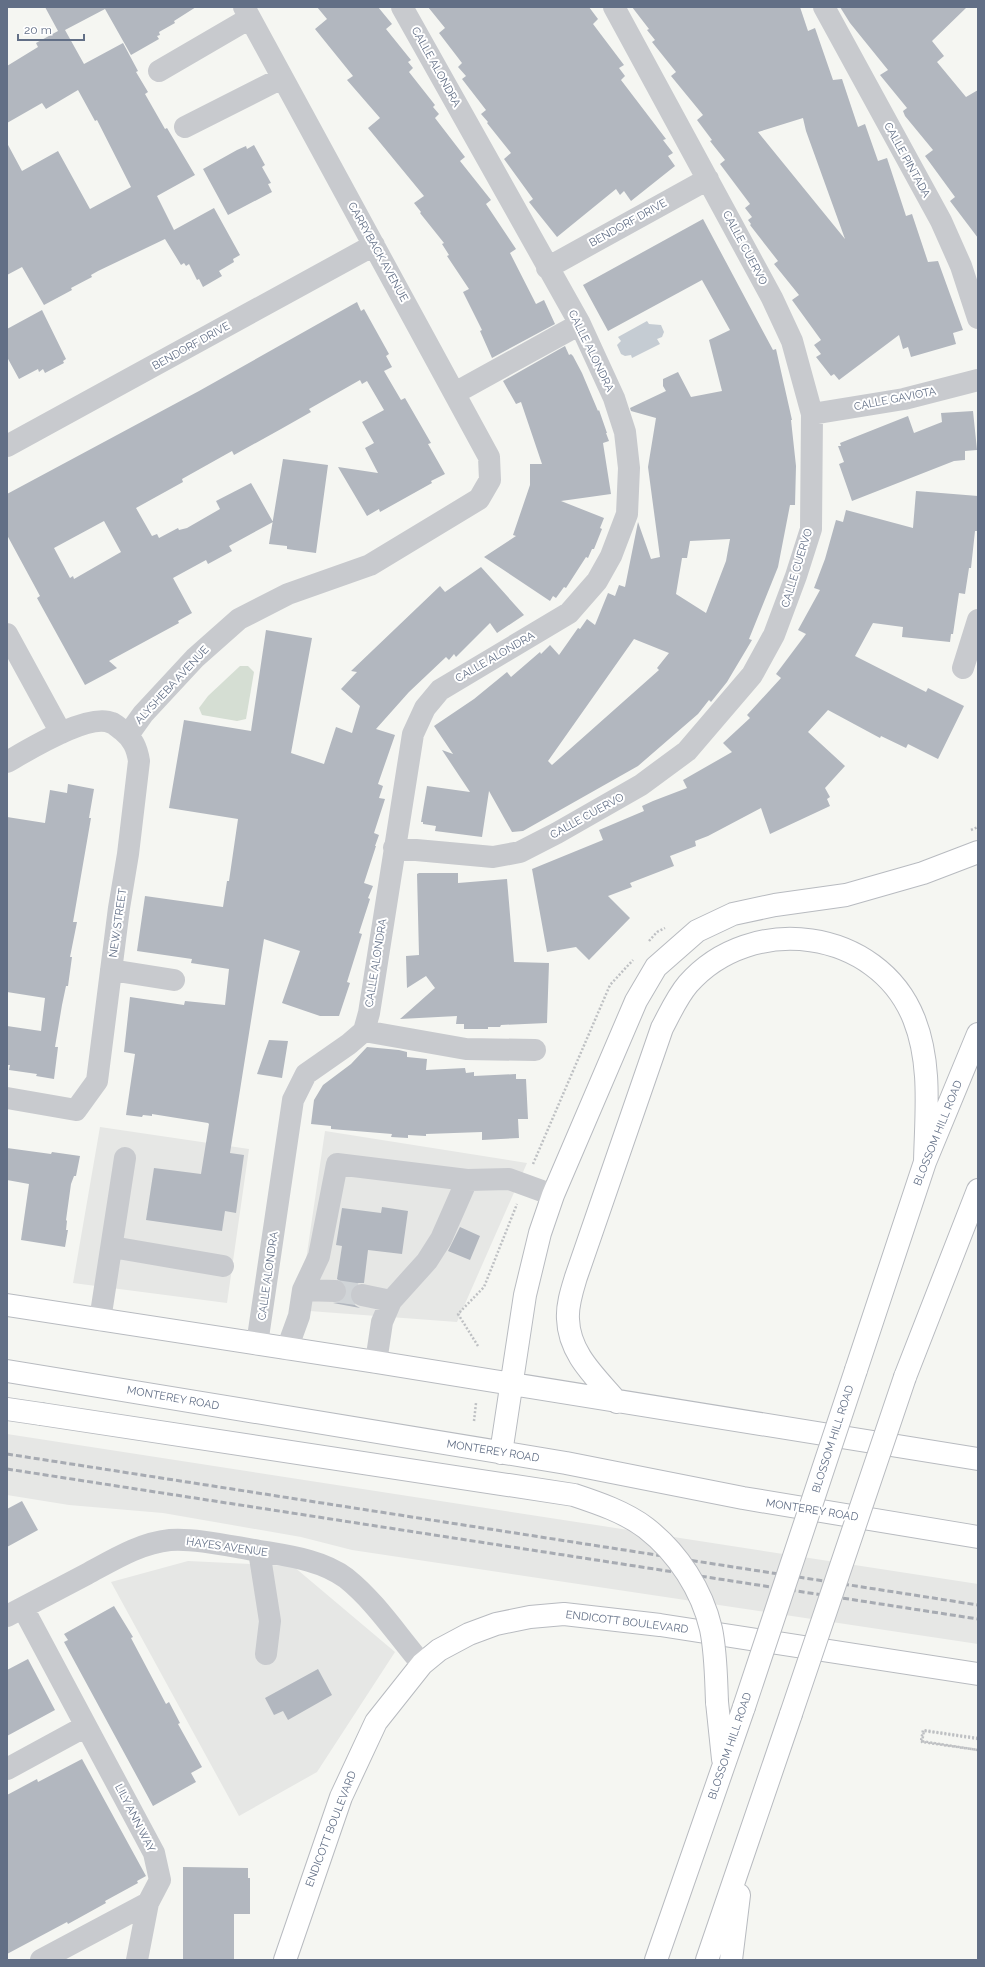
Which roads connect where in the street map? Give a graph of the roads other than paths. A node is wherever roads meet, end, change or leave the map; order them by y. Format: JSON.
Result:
{"nodes":[{"id":1,"x":402,"y":7,"type":"edge"},
{"id":2,"x":614,"y":7,"type":"edge"},
{"id":3,"x":824,"y":7,"type":"edge"},
{"id":4,"x":247,"y":13,"type":"edge"},
{"id":5,"x":159,"y":71,"type":"dead end"},
{"id":6,"x":282,"y":78,"type":"junction"},
{"id":7,"x":185,"y":127,"type":"dead end"},
{"id":8,"x":708,"y":179,"type":"junction"},
{"id":9,"x":374,"y":245,"type":"junction"},
{"id":10,"x":547,"y":268,"type":"junction"},
{"id":11,"x":978,"y":318,"type":"edge"},
{"id":12,"x":580,"y":324,"type":"junction"},
{"id":13,"x":978,"y":380,"type":"edge"},
{"id":14,"x":455,"y":393,"type":"junction"},
{"id":15,"x":812,"y":414,"type":"junction"},
{"id":16,"x":7,"y":446,"type":"edge"},
{"id":17,"x":370,"y":565,"type":"joint"},
{"id":18,"x":978,"y":620,"type":"edge"},
{"id":19,"x":7,"y":634,"type":"edge"},
{"id":20,"x":963,"y":668,"type":"dead end"},
{"id":21,"x":61,"y":733,"type":"junction"},
{"id":22,"x":128,"y":735,"type":"junction"},
{"id":23,"x":7,"y":762,"type":"edge"},
{"id":24,"x":394,"y":848,"type":"junction"},
{"id":25,"x":978,"y":852,"type":"edge"},
{"id":26,"x":112,"y":970,"type":"junction"},
{"id":27,"x":174,"y":980,"type":"dead end"},
{"id":28,"x":364,"y":1031,"type":"junction"},
{"id":29,"x":978,"y":1034,"type":"edge"},
{"id":30,"x":536,"y":1050,"type":"dead end"},
{"id":31,"x":7,"y":1098,"type":"edge"},
{"id":32,"x":125,"y":1158,"type":"dead end"},
{"id":33,"x":925,"y":1162,"type":"junction"},
{"id":34,"x":467,"y":1180,"type":"junction"},
{"id":35,"x":978,"y":1190,"type":"edge"},
{"id":36,"x":553,"y":1196,"type":"junction"},
{"id":37,"x":112,"y":1246,"type":"junction"},
{"id":38,"x":223,"y":1266,"type":"dead end"},
{"id":39,"x":303,"y":1290,"type":"junction"},
{"id":40,"x":335,"y":1291,"type":"tunnel mouth"},
{"id":41,"x":362,"y":1295,"type":"tunnel mouth"},
{"id":42,"x":391,"y":1301,"type":"junction"},
{"id":43,"x":7,"y":1305,"type":"edge"},
{"id":44,"x":100,"y":1320,"type":"junction"},
{"id":45,"x":257,"y":1344,"type":"junction"},
{"id":46,"x":287,"y":1349,"type":"junction"},
{"id":47,"x":376,"y":1362,"type":"junction"},
{"id":48,"x":7,"y":1371,"type":"edge"},
{"id":49,"x":511,"y":1385,"type":"junction"},
{"id":50,"x":617,"y":1402,"type":"junction"},
{"id":51,"x":7,"y":1409,"type":"edge"},
{"id":52,"x":501,"y":1452,"type":"junction"},
{"id":53,"x":978,"y":1459,"type":"edge"},
{"id":54,"x":978,"y":1536,"type":"edge"},
{"id":55,"x":259,"y":1551,"type":"junction"},
{"id":56,"x":15,"y":1612,"type":"edge"},
{"id":57,"x":266,"y":1654,"type":"dead end"},
{"id":58,"x":422,"y":1664,"type":"junction"},
{"id":59,"x":978,"y":1674,"type":"edge"},
{"id":60,"x":86,"y":1726,"type":"junction"},
{"id":61,"x":724,"y":1766,"type":"junction"},
{"id":62,"x":7,"y":1769,"type":"edge"},
{"id":63,"x":746,"y":1845,"type":"junction"},
{"id":64,"x":148,"y":1902,"type":"junction"},
{"id":65,"x":41,"y":1960,"type":"edge"},
{"id":66,"x":137,"y":1960,"type":"edge"},
{"id":67,"x":284,"y":1960,"type":"edge"},
{"id":68,"x":656,"y":1960,"type":"edge"},
{"id":69,"x":707,"y":1960,"type":"edge"},
{"id":70,"x":731,"y":1960,"type":"edge"}],
"edges":[{"from":1,"to":10,"type":"street","name":"CALLE ALONDRA"},
{"from":2,"to":8,"type":"street","name":"CALLE CUERVO"},
{"from":3,"to":11,"type":"street","name":"CALLE PINTADA"},
{"from":4,"to":5,"type":"street"},
{"from":4,"to":6,"type":"street","name":"CARRYBACK AVENUE"},
{"from":6,"to":7,"type":"street"},
{"from":6,"to":9,"type":"street","name":"CARRYBACK AVENUE"},
{"from":8,"to":10,"type":"street","name":"BENDORF DRIVE"},
{"from":8,"to":15,"type":"street","name":"CALLE CUERVO"},
{"from":9,"to":14,"type":"street","name":"CARRYBACK AVENUE"},
{"from":9,"to":16,"type":"street","name":"BENDORF DRIVE"},
{"from":10,"to":12,"type":"street","name":"CALLE ALONDRA"},
{"from":12,"to":14,"type":"street"},
{"from":12,"to":24,"type":"street","name":"CALLE ALONDRA"},
{"from":13,"to":15,"type":"street","name":"CALLE GAVIOTA"},
{"from":14,"to":17,"type":"street","name":"CARRYBACK AVENUE"},
{"from":15,"to":24,"type":"street","name":"CALLE CUERVO"},
{"from":17,"to":22,"type":"street","name":"ALYSHEBA AVENUE"},
{"from":18,"to":20,"type":"street"},
{"from":19,"to":21,"type":"street"},
{"from":21,"to":22,"type":"street","name":"NEW STREET"},
{"from":21,"to":23,"type":"street","name":"NEW STREET"},
{"from":22,"to":26,"type":"street","name":"NEW STREET"},
{"from":24,"to":28,"type":"street","name":"CALLE ALONDRA"},
{"from":25,"to":36,"type":"main road"},
{"from":26,"to":27,"type":"street"},
{"from":26,"to":31,"type":"street","name":"NEW STREET"},
{"from":28,"to":30,"type":"street"},
{"from":28,"to":45,"type":"street","name":"CALLE ALONDRA"},
{"from":29,"to":33,"type":"main road","name":"BLOSSOM HILL ROAD"},
{"from":32,"to":37,"type":"street"},
{"from":33,"to":50,"type":"main road"},
{"from":33,"to":61,"type":"main road","name":"BLOSSOM HILL ROAD","bridge":true},
{"from":34,"to":36,"type":"street"},
{"from":34,"to":39,"type":"street"},
{"from":34,"to":42,"type":"street"},
{"from":35,"to":63,"type":"main road","bridge":true},
{"from":36,"to":49,"type":"main road"},
{"from":37,"to":38,"type":"street"},
{"from":37,"to":44,"type":"street"},
{"from":39,"to":40,"type":"street"},
{"from":39,"to":46,"type":"street"},
{"from":41,"to":42,"type":"street"},
{"from":42,"to":47,"type":"street"},
{"from":43,"to":44,"type":"main road"},
{"from":44,"to":45,"type":"main road"},
{"from":45,"to":46,"type":"main road"},
{"from":46,"to":47,"type":"main road"},
{"from":47,"to":49,"type":"main road"},
{"from":48,"to":52,"type":"main road","name":"MONTEREY ROAD"},
{"from":49,"to":50,"type":"main road"},
{"from":49,"to":52,"type":"main road"},
{"from":50,"to":53,"type":"main road"},
{"from":51,"to":61,"type":"main road","bridge":true},
{"from":52,"to":54,"type":"main road","name":"MONTEREY ROAD"},
{"from":55,"to":56,"type":"street","name":"HAYES AVENUE"},
{"from":55,"to":57,"type":"street"},
{"from":55,"to":58,"type":"street","name":"HAYES AVENUE"},
{"from":56,"to":60,"type":"street","name":"LILY ANN WAY"},
{"from":58,"to":59,"type":"main road","name":"ENDICOTT BOULEVARD"},
{"from":58,"to":67,"type":"main road","name":"ENDICOTT BOULEVARD"},
{"from":60,"to":62,"type":"street"},
{"from":60,"to":64,"type":"street","name":"LILY ANN WAY"},
{"from":61,"to":68,"type":"main road","name":"BLOSSOM HILL ROAD"},
{"from":63,"to":69,"type":"main road"},
{"from":63,"to":70,"type":"main road"},
{"from":64,"to":65,"type":"street"},
{"from":64,"to":66,"type":"street","name":"LILY ANN WAY"}]}
